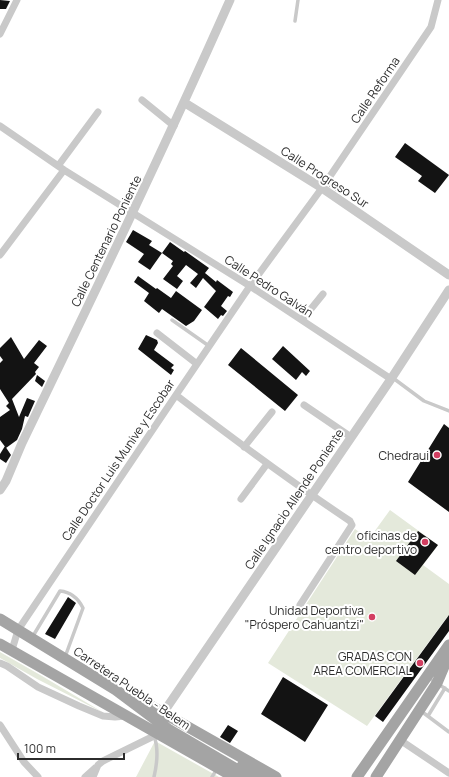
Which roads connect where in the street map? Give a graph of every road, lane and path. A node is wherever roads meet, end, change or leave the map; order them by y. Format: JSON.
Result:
{"nodes":[{"id":1,"x":17,"y":0,"type":"edge"},
{"id":2,"x":230,"y":0,"type":"edge"},
{"id":3,"x":298,"y":0,"type":"edge"},
{"id":4,"x":438,"y":0,"type":"edge"},
{"id":5,"x":295,"y":21,"type":"dead end"},
{"id":6,"x":0,"y":34,"type":"edge"},
{"id":7,"x":142,"y":100,"type":"dead end"},
{"id":8,"x":185,"y":103,"type":"junction"},
{"id":9,"x":98,"y":112,"type":"dead end"},
{"id":10,"x":0,"y":126,"type":"edge"},
{"id":11,"x":174,"y":126,"type":"junction"},
{"id":12,"x":58,"y":166,"type":"junction"},
{"id":13,"x":64,"y":170,"type":"junction"},
{"id":14,"x":322,"y":188,"type":"junction"},
{"id":15,"x":133,"y":213,"type":"junction"},
{"id":16,"x":0,"y":255,"type":"edge"},
{"id":17,"x":449,"y":275,"type":"edge"},
{"id":18,"x":250,"y":286,"type":"junction"},
{"id":19,"x":449,"y":290,"type":"edge"},
{"id":20,"x":323,"y":294,"type":"dead end"},
{"id":21,"x":172,"y":320,"type":"dead end"},
{"id":22,"x":302,"y":320,"type":"junction"},
{"id":23,"x":157,"y":333,"type":"dead end"},
{"id":24,"x":209,"y":346,"type":"junction"},
{"id":25,"x":197,"y":364,"type":"junction"},
{"id":26,"x":391,"y":378,"type":"junction"},
{"id":27,"x":176,"y":395,"type":"junction"},
{"id":28,"x":304,"y":405,"type":"dead end"},
{"id":29,"x":449,"y":411,"type":"edge"},
{"id":30,"x":272,"y":412,"type":"dead end"},
{"id":31,"x":351,"y":436,"type":"junction"},
{"id":32,"x":244,"y":448,"type":"junction"},
{"id":33,"x":267,"y":464,"type":"junction"},
{"id":34,"x":0,"y":490,"type":"edge"},
{"id":35,"x":310,"y":495,"type":"junction"},
{"id":36,"x":241,"y":499,"type":"dead end"},
{"id":37,"x":300,"y":605,"type":"dead end"},
{"id":38,"x":0,"y":619,"type":"edge"},
{"id":39,"x":18,"y":630,"type":"junction"},
{"id":40,"x":32,"y":638,"type":"junction"},
{"id":41,"x":0,"y":644,"type":"edge"},
{"id":42,"x":449,"y":645,"type":"edge"},
{"id":43,"x":16,"y":653,"type":"junction"},
{"id":44,"x":448,"y":656,"type":"edge"},
{"id":45,"x":64,"y":658,"type":"junction"},
{"id":46,"x":0,"y":663,"type":"edge"},
{"id":47,"x":435,"y":682,"type":"junction"},
{"id":48,"x":80,"y":688,"type":"junction"},
{"id":49,"x":449,"y":691,"type":"edge"},
{"id":50,"x":424,"y":713,"type":"junction"},
{"id":51,"x":126,"y":716,"type":"junction"},
{"id":52,"x":160,"y":717,"type":"junction"},
{"id":53,"x":0,"y":725,"type":"edge"},
{"id":54,"x":449,"y":732,"type":"edge"},
{"id":55,"x":156,"y":735,"type":"junction"},
{"id":56,"x":400,"y":740,"type":"junction"},
{"id":57,"x":98,"y":766,"type":"junction"},
{"id":58,"x":215,"y":773,"type":"edge"},
{"id":59,"x":449,"y":773,"type":"edge"},
{"id":60,"x":38,"y":777,"type":"edge"},
{"id":61,"x":85,"y":777,"type":"edge"},
{"id":62,"x":93,"y":777,"type":"edge"},
{"id":63,"x":154,"y":777,"type":"edge"},
{"id":64,"x":234,"y":777,"type":"edge"},
{"id":65,"x":250,"y":777,"type":"edge"},
{"id":66,"x":266,"y":777,"type":"edge"},
{"id":67,"x":276,"y":777,"type":"edge"},
{"id":68,"x":349,"y":777,"type":"edge"},
{"id":69,"x":357,"y":777,"type":"edge"},
{"id":70,"x":365,"y":777,"type":"edge"},
{"id":71,"x":376,"y":777,"type":"edge"}],
"edges":[{"from":1,"to":6,"type":"street"},
{"from":2,"to":8,"type":"street","name":"Calle Centenario Poniente"},
{"from":3,"to":5,"type":"lane"},
{"from":4,"to":14,"type":"street","name":"Calle Reforma"},
{"from":7,"to":11,"type":"street"},
{"from":8,"to":11,"type":"street","name":"Calle Centenario Poniente"},
{"from":8,"to":14,"type":"street","name":"Calle Progreso Sur"},
{"from":9,"to":12,"type":"street"},
{"from":10,"to":12,"type":"street","name":"Calle Pedro Galván"},
{"from":11,"to":15,"type":"street","name":"Calle Centenario Poniente"},
{"from":12,"to":13,"type":"street","name":"Calle Pedro Galván"},
{"from":13,"to":15,"type":"street","name":"Calle Pedro Galván"},
{"from":13,"to":16,"type":"street"},
{"from":14,"to":17,"type":"street","name":"Calle Progreso Sur"},
{"from":14,"to":18,"type":"street","name":"Calle Reforma"},
{"from":15,"to":18,"type":"street","name":"Calle Pedro Galván"},
{"from":15,"to":34,"type":"street","name":"Calle Centenario Poniente"},
{"from":18,"to":22,"type":"street","name":"Calle Pedro Galván"},
{"from":18,"to":24,"type":"street","name":"Calle Doctor Luis Munive y Escobar"},
{"from":19,"to":26,"type":"street","name":"Calle Ignacio Allende Poniente"},
{"from":20,"to":22,"type":"street"},
{"from":21,"to":24,"type":"lane"},
{"from":22,"to":26,"type":"street","name":"Calle Pedro Galván"},
{"from":23,"to":25,"type":"street"},
{"from":24,"to":25,"type":"street","name":"Calle Doctor Luis Munive y Escobar"},
{"from":25,"to":27,"type":"street","name":"Calle Doctor Luis Munive y Escobar"},
{"from":26,"to":29,"type":"lane"},
{"from":26,"to":31,"type":"street","name":"Calle Ignacio Allende Poniente"},
{"from":27,"to":32,"type":"street"},
{"from":27,"to":39,"type":"street","name":"Calle Doctor Luis Munive y Escobar"},
{"from":28,"to":31,"type":"street"},
{"from":30,"to":32,"type":"street"},
{"from":31,"to":35,"type":"street","name":"Calle Ignacio Allende Poniente"},
{"from":32,"to":33,"type":"street"},
{"from":33,"to":35,"type":"street"},
{"from":33,"to":36,"type":"street"},
{"from":35,"to":37,"type":"street"},
{"from":35,"to":52,"type":"street","name":"Calle Ignacio Allende Poniente"},
{"from":38,"to":39,"type":"main road","name":"Carretera Puebla - Belem"},
{"from":39,"to":40,"type":"main road","name":"Carretera Puebla - Belem"},
{"from":39,"to":43,"type":"street","name":"Calle Doctor Luis Munive y Escobar"},
{"from":40,"to":43,"type":"main road"},
{"from":40,"to":45,"type":"main road","name":"Carretera Puebla - Belem"},
{"from":40,"to":45,"type":"lane"},
{"from":41,"to":43,"type":"main road","name":"Carretera Puebla - Belem"},
{"from":42,"to":47,"type":"main road"},
{"from":43,"to":48,"type":"main road","name":"Carretera Puebla - Belem"},
{"from":44,"to":47,"type":"main road"},
{"from":45,"to":52,"type":"main road","name":"Carretera Puebla - Belem"},
{"from":46,"to":51,"type":"street"},
{"from":47,"to":49,"type":"lane"},
{"from":47,"to":50,"type":"main road"},
{"from":47,"to":68,"type":"main road"},
{"from":47,"to":69,"type":"main road"},
{"from":47,"to":70,"type":"main road"},
{"from":48,"to":51,"type":"main road","name":"Carretera Puebla - Belem"},
{"from":48,"to":52,"type":"main road"},
{"from":50,"to":54,"type":"lane"},
{"from":50,"to":56,"type":"main road"},
{"from":51,"to":55,"type":"main road","name":"Carretera Puebla - Belem"},
{"from":52,"to":65,"type":"main road","name":"Carretera Puebla - Belem"},
{"from":52,"to":66,"type":"main road"},
{"from":52,"to":67,"type":"main road"},
{"from":53,"to":60,"type":"street"},
{"from":55,"to":57,"type":"street"},
{"from":55,"to":58,"type":"main road","name":"Carretera Puebla - Belem"},
{"from":55,"to":63,"type":"lane"},
{"from":56,"to":59,"type":"street"},
{"from":56,"to":71,"type":"main road"},
{"from":57,"to":61,"type":"street"},
{"from":57,"to":62,"type":"street"},
{"from":58,"to":64,"type":"main road","name":"Carretera Puebla - Belem"}]}
